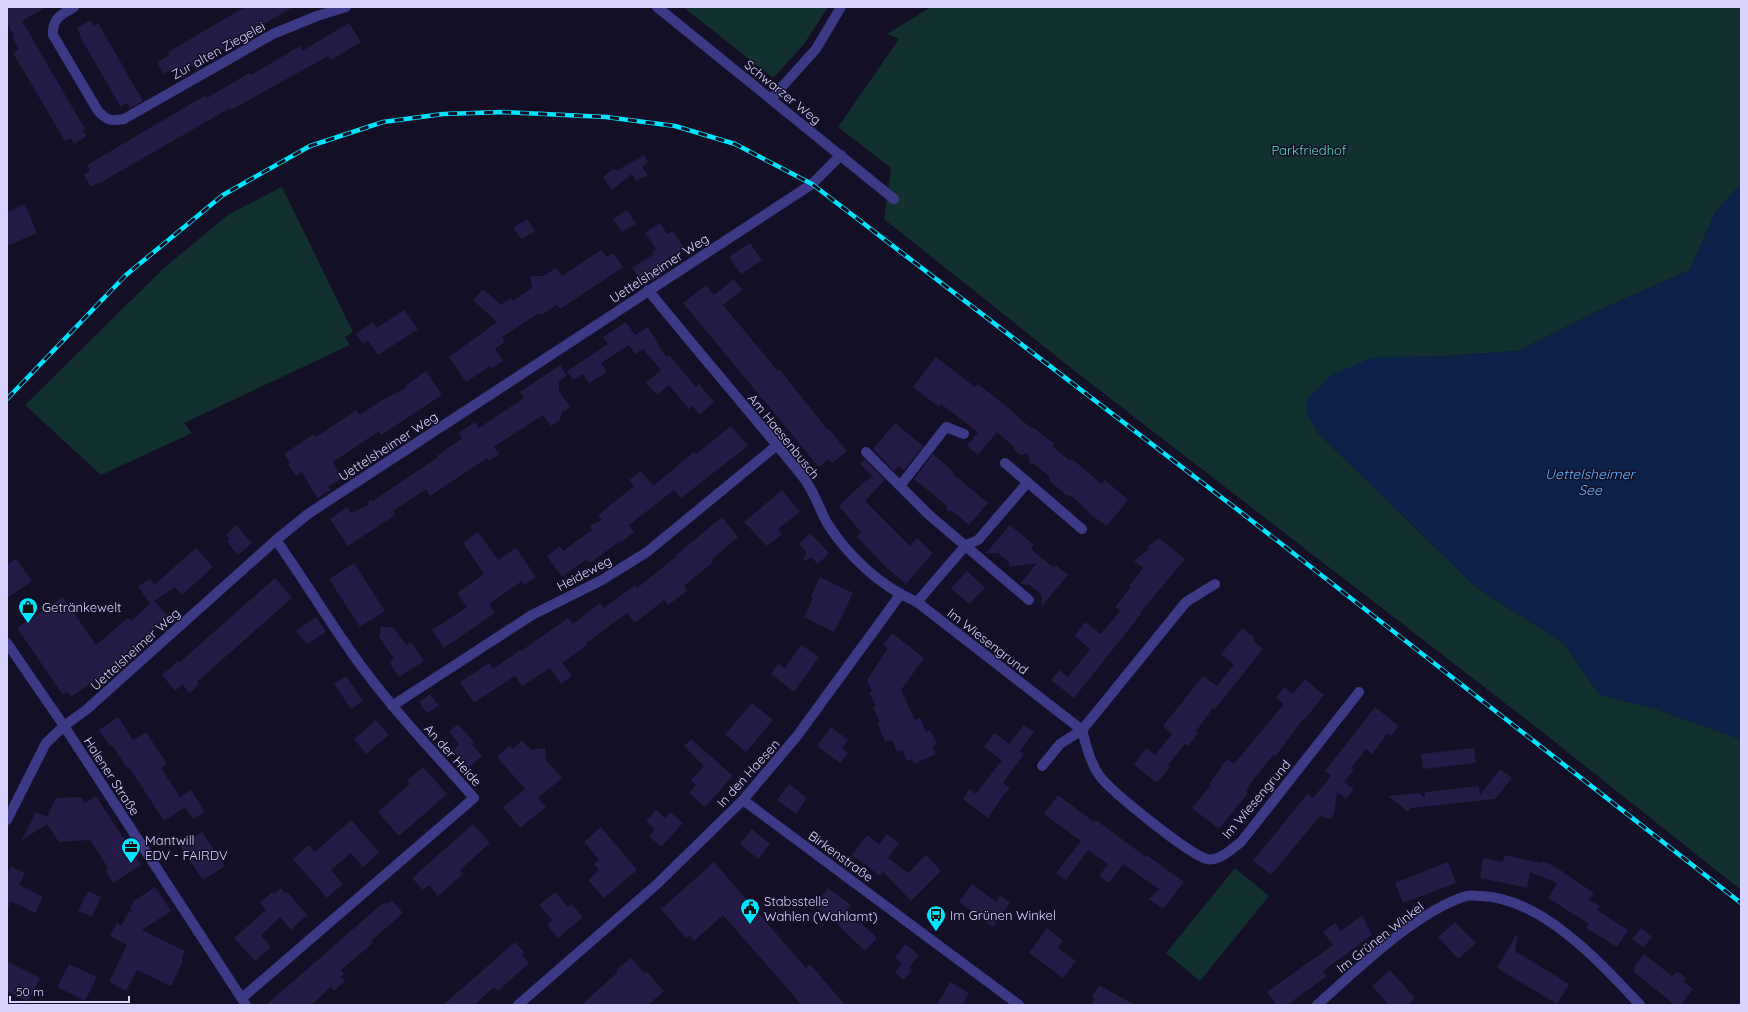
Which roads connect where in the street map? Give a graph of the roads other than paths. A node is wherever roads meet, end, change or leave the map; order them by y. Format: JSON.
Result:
{"nodes":[{"id":1,"x":74,"y":7,"type":"edge"},
{"id":2,"x":346,"y":7,"type":"edge"},
{"id":3,"x":656,"y":7,"type":"edge"},
{"id":4,"x":841,"y":7,"type":"edge"},
{"id":5,"x":771,"y":99,"type":"junction"},
{"id":6,"x":841,"y":155,"type":"junction"},
{"id":7,"x":894,"y":198,"type":"dead end"},
{"id":8,"x":648,"y":290,"type":"junction"},
{"id":9,"x":964,"y":434,"type":"dead end"},
{"id":10,"x":776,"y":446,"type":"junction"},
{"id":11,"x":866,"y":452,"type":"dead end"},
{"id":12,"x":1005,"y":463,"type":"dead end"},
{"id":13,"x":1028,"y":482,"type":"junction"},
{"id":14,"x":900,"y":486,"type":"junction"},
{"id":15,"x":1082,"y":529,"type":"dead end"},
{"id":16,"x":276,"y":540,"type":"junction"},
{"id":17,"x":966,"y":545,"type":"junction"},
{"id":18,"x":1215,"y":584,"type":"dead end"},
{"id":19,"x":900,"y":595,"type":"junction"},
{"id":20,"x":1030,"y":600,"type":"dead end"},
{"id":21,"x":917,"y":602,"type":"junction"},
{"id":22,"x":7,"y":643,"type":"edge"},
{"id":23,"x":1359,"y":692,"type":"dead end"},
{"id":24,"x":392,"y":706,"type":"junction"},
{"id":25,"x":64,"y":726,"type":"junction"},
{"id":26,"x":1082,"y":730,"type":"junction"},
{"id":27,"x":1042,"y":766,"type":"dead end"},
{"id":28,"x":743,"y":800,"type":"junction"},
{"id":29,"x":7,"y":820,"type":"edge"},
{"id":30,"x":244,"y":1002,"type":"edge"},
{"id":31,"x":518,"y":1005,"type":"edge"},
{"id":32,"x":1020,"y":1005,"type":"edge"},
{"id":33,"x":1317,"y":1005,"type":"edge"},
{"id":34,"x":1640,"y":1005,"type":"edge"}],
"edges":[{"from":1,"to":2,"type":"street","name":"Zur alten Ziegelei"},
{"from":3,"to":5,"type":"street","name":"Schwarzer Weg"},
{"from":4,"to":5,"type":"street"},
{"from":5,"to":6,"type":"street","name":"Schwarzer Weg"},
{"from":6,"to":7,"type":"street","name":"Schwarzer Weg"},
{"from":6,"to":8,"type":"street","name":"Uettelsheimer Weg"},
{"from":8,"to":10,"type":"street","name":"Am Haesenbusch"},
{"from":8,"to":16,"type":"street","name":"Uettelsheimer Weg"},
{"from":9,"to":14,"type":"street"},
{"from":10,"to":19,"type":"street","name":"Am Haesenbusch"},
{"from":10,"to":24,"type":"street","name":"Heideweg"},
{"from":11,"to":14,"type":"street"},
{"from":12,"to":13,"type":"street"},
{"from":13,"to":15,"type":"street"},
{"from":13,"to":17,"type":"street"},
{"from":14,"to":17,"type":"street"},
{"from":16,"to":24,"type":"street","name":"An der Heide"},
{"from":16,"to":25,"type":"street","name":"Uettelsheimer Weg"},
{"from":17,"to":20,"type":"street"},
{"from":17,"to":21,"type":"street"},
{"from":18,"to":26,"type":"street"},
{"from":19,"to":21,"type":"street"},
{"from":19,"to":28,"type":"street","name":"In den Haesen"},
{"from":21,"to":26,"type":"street","name":"Im Wiesengrund"},
{"from":22,"to":25,"type":"street","name":"Halener Straße"},
{"from":23,"to":26,"type":"street","name":"Im Wiesengrund"},
{"from":24,"to":30,"type":"street","name":"An der Heide"},
{"from":25,"to":29,"type":"street","name":"Uettelsheimer Weg"},
{"from":25,"to":30,"type":"street","name":"Halener Straße"},
{"from":26,"to":27,"type":"street"},
{"from":28,"to":31,"type":"street","name":"In den Haesen"},
{"from":28,"to":32,"type":"street","name":"Birkenstraße"},
{"from":33,"to":34,"type":"street","name":"Im Grünen Winkel"}]}
